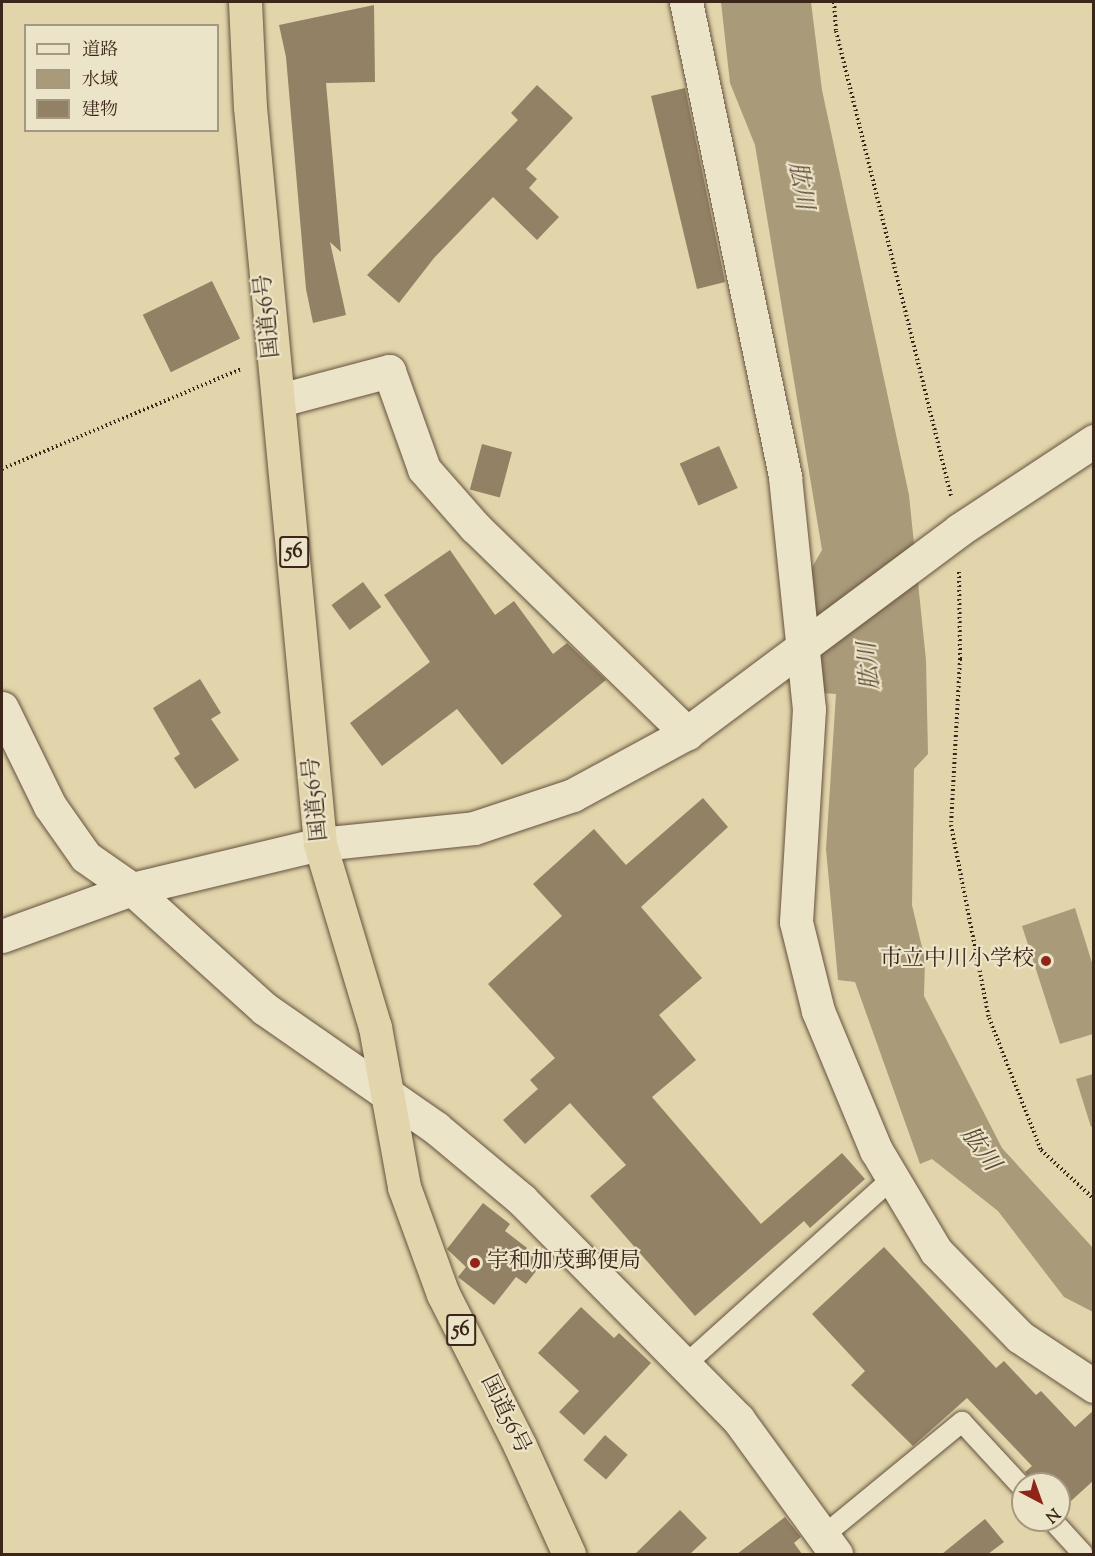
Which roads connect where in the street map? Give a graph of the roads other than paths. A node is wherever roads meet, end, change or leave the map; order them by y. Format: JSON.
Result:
{"nodes":[{"id":1,"x":245,"y":2,"type":"edge"},
{"id":2,"x":686,"y":2,"type":"edge"},
{"id":3,"x":280,"y":400,"type":"junction"},
{"id":4,"x":1094,"y":441,"type":"edge"},
{"id":5,"x":807,"y":640,"type":"junction"},
{"id":6,"x":2,"y":708,"type":"edge"},
{"id":7,"x":687,"y":734,"type":"junction"},
{"id":8,"x":320,"y":844,"type":"junction"},
{"id":9,"x":132,"y":889,"type":"junction"},
{"id":10,"x":2,"y":936,"type":"edge"},
{"id":11,"x":387,"y":1094,"type":"junction"},
{"id":12,"x":893,"y":1178,"type":"junction"},
{"id":13,"x":685,"y":1365,"type":"junction"},
{"id":14,"x":1094,"y":1386,"type":"edge"},
{"id":15,"x":1011,"y":1475,"type":"edge"},
{"id":16,"x":1063,"y":1532,"type":"edge"},
{"id":17,"x":829,"y":1545,"type":"edge"},
{"id":18,"x":568,"y":1554,"type":"edge"},
{"id":19,"x":1083,"y":1554,"type":"edge"}],
"edges":[{"from":1,"to":3,"type":"highway","name":"国道56号","number":"56"},
{"from":2,"to":5,"type":"street"},
{"from":3,"to":7,"type":"street"},
{"from":3,"to":8,"type":"highway","name":"国道56号","number":"56"},
{"from":4,"to":5,"type":"street"},
{"from":5,"to":7,"type":"street"},
{"from":5,"to":12,"type":"street"},
{"from":6,"to":9,"type":"street"},
{"from":7,"to":8,"type":"street"},
{"from":8,"to":9,"type":"street"},
{"from":8,"to":11,"type":"highway","name":"国道56号","number":"56"},
{"from":9,"to":10,"type":"street"},
{"from":9,"to":11,"type":"street"},
{"from":11,"to":13,"type":"street"},
{"from":11,"to":18,"type":"highway","name":"国道56号","number":"56"},
{"from":12,"to":13,"type":"lane"},
{"from":12,"to":14,"type":"street"},
{"from":13,"to":17,"type":"street"},
{"from":15,"to":17,"type":"lane"},
{"from":16,"to":19,"type":"lane"}]}
